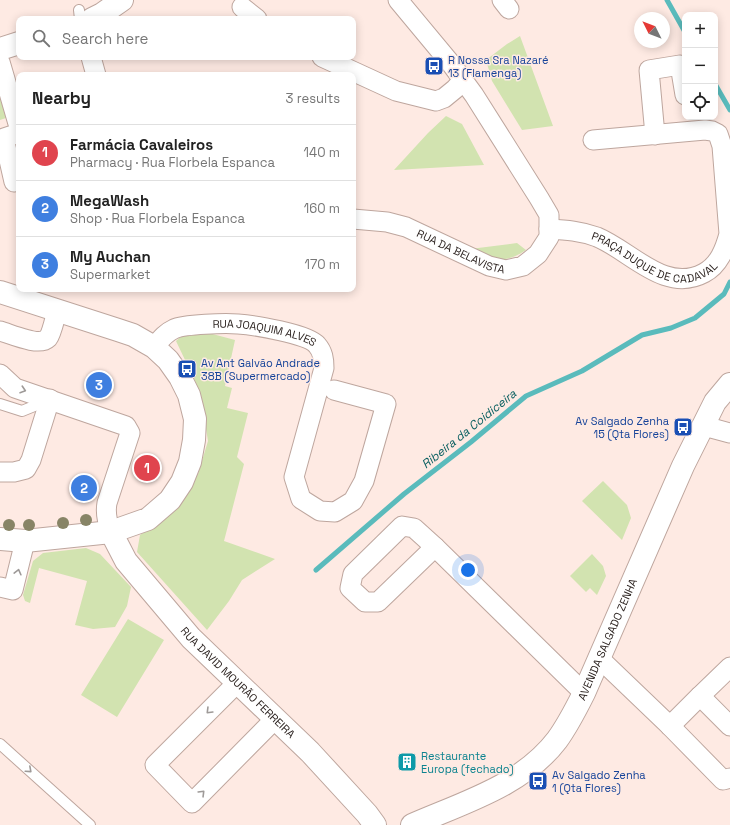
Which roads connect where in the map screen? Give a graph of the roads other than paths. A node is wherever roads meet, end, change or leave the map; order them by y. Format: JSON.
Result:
{"nodes":[{"id":1,"x":122,"y":0,"type":"edge"},
{"id":2,"x":398,"y":0,"type":"edge"},
{"id":3,"x":242,"y":7,"type":"dead end"},
{"id":4,"x":84,"y":16,"type":"edge"},
{"id":5,"x":252,"y":16,"type":"edge"},
{"id":6,"x":16,"y":44,"type":"edge"},
{"id":7,"x":0,"y":49,"type":"edge"},
{"id":8,"x":92,"y":60,"type":"edge"},
{"id":9,"x":328,"y":60,"type":"edge"},
{"id":10,"x":0,"y":62,"type":"edge"},
{"id":11,"x":95,"y":72,"type":"edge"},
{"id":12,"x":353,"y":72,"type":"edge"},
{"id":13,"x":356,"y":74,"type":"edge"},
{"id":14,"x":463,"y":80,"type":"junction"},
{"id":15,"x":683,"y":84,"type":"edge"},
{"id":16,"x":16,"y":118,"type":"edge"},
{"id":17,"x":690,"y":124,"type":"edge"},
{"id":18,"x":16,"y":134,"type":"edge"},
{"id":19,"x":655,"y":135,"type":"junction"},
{"id":20,"x":593,"y":140,"type":"dead end"},
{"id":21,"x":16,"y":182,"type":"edge"},
{"id":22,"x":356,"y":219,"type":"edge"},
{"id":23,"x":549,"y":229,"type":"junction"},
{"id":24,"x":0,"y":292,"type":"edge"},
{"id":25,"x":57,"y":311,"type":"junction"},
{"id":26,"x":0,"y":331,"type":"edge"},
{"id":27,"x":154,"y":347,"type":"junction"},
{"id":28,"x":0,"y":374,"type":"edge"},
{"id":29,"x":730,"y":384,"type":"edge"},
{"id":30,"x":334,"y":390,"type":"dead end"},
{"id":31,"x":50,"y":399,"type":"junction"},
{"id":32,"x":0,"y":404,"type":"edge"},
{"id":33,"x":704,"y":426,"type":"junction"},
{"id":34,"x":730,"y":433,"type":"edge"},
{"id":35,"x":0,"y":472,"type":"edge"},
{"id":36,"x":111,"y":532,"type":"junction"},
{"id":37,"x":0,"y":539,"type":"edge"},
{"id":38,"x":25,"y":541,"type":"junction"},
{"id":39,"x":435,"y":547,"type":"dead end"},
{"id":40,"x":0,"y":588,"type":"edge"},
{"id":41,"x":598,"y":658,"type":"junction"},
{"id":42,"x":730,"y":667,"type":"edge"},
{"id":43,"x":237,"y":683,"type":"junction"},
{"id":44,"x":584,"y":693,"type":"junction"},
{"id":45,"x":700,"y":696,"type":"junction"},
{"id":46,"x":275,"y":719,"type":"junction"},
{"id":47,"x":670,"y":726,"type":"junction"},
{"id":48,"x":730,"y":726,"type":"edge"},
{"id":49,"x":0,"y":744,"type":"edge"},
{"id":50,"x":730,"y":778,"type":"edge"},
{"id":51,"x":90,"y":825,"type":"edge"},
{"id":52,"x":375,"y":825,"type":"edge"},
{"id":53,"x":412,"y":825,"type":"edge"}],
"edges":[{"from":1,"to":4,"type":"street"},
{"from":2,"to":14,"type":"street"},
{"from":3,"to":5,"type":"street"},
{"from":6,"to":7,"type":"street"},
{"from":8,"to":11,"type":"street"},
{"from":9,"to":12,"type":"street"},
{"from":10,"to":16,"type":"street"},
{"from":13,"to":14,"type":"street"},
{"from":14,"to":23,"type":"street"},
{"from":15,"to":19,"type":"street"},
{"from":17,"to":19,"type":"street","name":"PRAÇA DUQUE DE CADAVAL"},
{"from":17,"to":23,"type":"street","name":"PRAÇA DUQUE DE CADAVAL"},
{"from":18,"to":21,"type":"street"},
{"from":19,"to":20,"type":"street","name":"PRAÇA DUQUE DE CADAVAL"},
{"from":22,"to":23,"type":"street","name":"RUA DA BELAVISTA"},
{"from":24,"to":25,"type":"street"},
{"from":25,"to":26,"type":"street"},
{"from":25,"to":27,"type":"street"},
{"from":27,"to":30,"type":"street","name":"RUA JOAQUIM ALVES"},
{"from":27,"to":36,"type":"street"},
{"from":28,"to":31,"type":"street","one_way":true},
{"from":29,"to":33,"type":"street","name":"AVENIDA SALGADO ZENHA"},
{"from":31,"to":32,"type":"lane"},
{"from":31,"to":35,"type":"street"},
{"from":31,"to":36,"type":"street"},
{"from":33,"to":34,"type":"street"},
{"from":33,"to":41,"type":"street","name":"AVENIDA SALGADO ZENHA"},
{"from":36,"to":38,"type":"street"},
{"from":36,"to":43,"type":"street","name":"RUA DAVID MOURÃO FERREIRA"},
{"from":37,"to":38,"type":"street"},
{"from":40,"to":38,"type":"street","one_way":true},
{"from":39,"to":44,"type":"street"},
{"from":41,"to":44,"type":"street","name":"AVENIDA SALGADO ZENHA"},
{"from":41,"to":47,"type":"street"},
{"from":42,"to":45,"type":"street"},
{"from":43,"to":46,"type":"street","name":"RUA DAVID MOURÃO FERREIRA"},
{"from":43,"to":46,"type":"street","one_way":true},
{"from":44,"to":53,"type":"street","name":"AVENIDA SALGADO ZENHA"},
{"from":45,"to":47,"type":"street"},
{"from":45,"to":48,"type":"street"},
{"from":46,"to":52,"type":"street","name":"RUA DAVID MOURÃO FERREIRA"},
{"from":47,"to":50,"type":"street"},
{"from":49,"to":51,"type":"lane","one_way":true}]}
